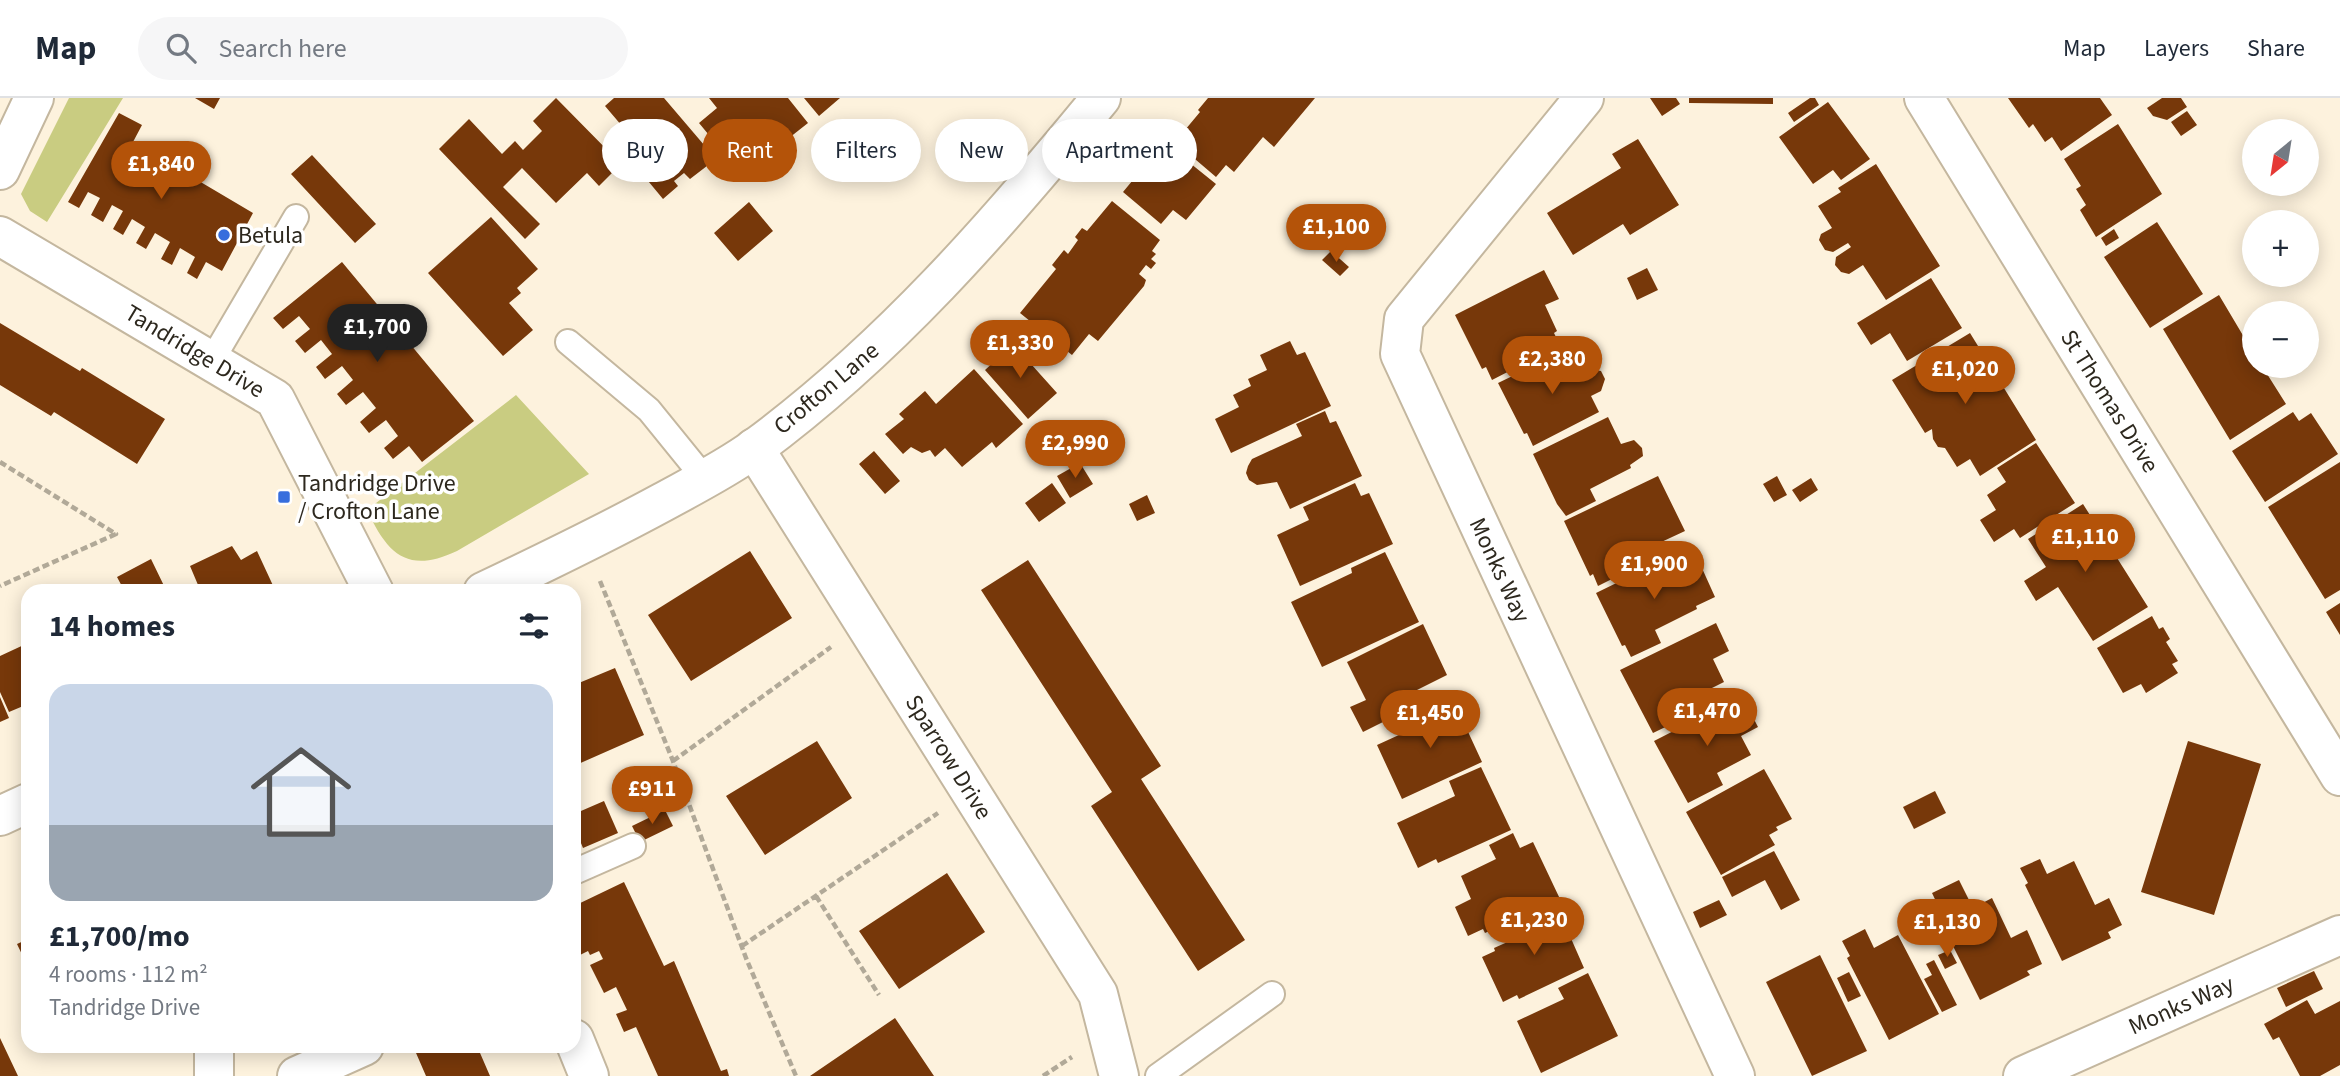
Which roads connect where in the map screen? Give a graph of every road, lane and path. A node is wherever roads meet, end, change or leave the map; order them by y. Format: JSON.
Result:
{"nodes":[{"id":1,"x":34,"y":98,"type":"edge"},
{"id":2,"x":1101,"y":98,"type":"edge"},
{"id":3,"x":1584,"y":98,"type":"edge"},
{"id":4,"x":1924,"y":98,"type":"edge"},
{"id":5,"x":0,"y":170,"type":"edge"},
{"id":6,"x":296,"y":218,"type":"dead end"},
{"id":7,"x":0,"y":236,"type":"edge"},
{"id":8,"x":568,"y":342,"type":"dead end"},
{"id":9,"x":212,"y":360,"type":"junction"},
{"id":10,"x":754,"y":448,"type":"junction"},
{"id":11,"x":0,"y":462,"type":"edge"},
{"id":12,"x":705,"y":479,"type":"junction"},
{"id":13,"x":586,"y":544,"type":"junction"},
{"id":14,"x":370,"y":584,"type":"edge"},
{"id":15,"x":499,"y":584,"type":"edge"},
{"id":16,"x":0,"y":586,"type":"edge"},
{"id":17,"x":864,"y":623,"type":"junction"},
{"id":18,"x":673,"y":761,"type":"junction"},
{"id":19,"x":2340,"y":776,"type":"edge"},
{"id":20,"x":970,"y":791,"type":"junction"},
{"id":21,"x":21,"y":806,"type":"edge"},
{"id":22,"x":0,"y":816,"type":"edge"},
{"id":23,"x":632,"y":846,"type":"dead end"},
{"id":24,"x":581,"y":869,"type":"edge"},
{"id":25,"x":816,"y":895,"type":"junction"},
{"id":26,"x":2340,"y":935,"type":"edge"},
{"id":27,"x":742,"y":946,"type":"junction"},
{"id":28,"x":879,"y":995,"type":"dead end"},
{"id":29,"x":1272,"y":995,"type":"dead end"},
{"id":30,"x":214,"y":1053,"type":"edge"},
{"id":31,"x":348,"y":1053,"type":"edge"},
{"id":32,"x":579,"y":1053,"type":"edge"},
{"id":33,"x":214,"y":1076,"type":"edge"},
{"id":34,"x":297,"y":1076,"type":"edge"},
{"id":35,"x":589,"y":1076,"type":"edge"},
{"id":36,"x":796,"y":1076,"type":"edge"},
{"id":37,"x":1119,"y":1076,"type":"edge"},
{"id":38,"x":1158,"y":1076,"type":"edge"},
{"id":39,"x":1735,"y":1076,"type":"edge"},
{"id":40,"x":2023,"y":1076,"type":"edge"}],
"edges":[{"from":1,"to":5,"type":"street"},
{"from":2,"to":10,"type":"street","name":"Crofton Lane"},
{"from":3,"to":39,"type":"street","name":"Monks Way"},
{"from":4,"to":19,"type":"street","name":"St Thomas Drive"},
{"from":6,"to":9,"type":"lane"},
{"from":7,"to":9,"type":"street","name":"Tandridge Drive"},
{"from":8,"to":12,"type":"lane"},
{"from":9,"to":14,"type":"street","name":"Tandridge Drive"},
{"from":10,"to":12,"type":"street","name":"Crofton Lane"},
{"from":10,"to":17,"type":"street","name":"Sparrow Drive"},
{"from":11,"to":16,"type":"path"},
{"from":12,"to":13,"type":"street","name":"Crofton Lane"},
{"from":13,"to":15,"type":"street","name":"Crofton Lane"},
{"from":13,"to":18,"type":"path"},
{"from":17,"to":18,"type":"path"},
{"from":17,"to":20,"type":"street","name":"Sparrow Drive"},
{"from":18,"to":27,"type":"path"},
{"from":20,"to":25,"type":"path"},
{"from":20,"to":37,"type":"street","name":"Sparrow Drive"},
{"from":21,"to":22,"type":"street"},
{"from":23,"to":24,"type":"lane"},
{"from":25,"to":27,"type":"path"},
{"from":25,"to":28,"type":"path"},
{"from":26,"to":40,"type":"street","name":"Monks Way"},
{"from":27,"to":36,"type":"path"},
{"from":29,"to":38,"type":"lane"},
{"from":30,"to":33,"type":"street"},
{"from":31,"to":34,"type":"street"},
{"from":32,"to":35,"type":"street"}]}
